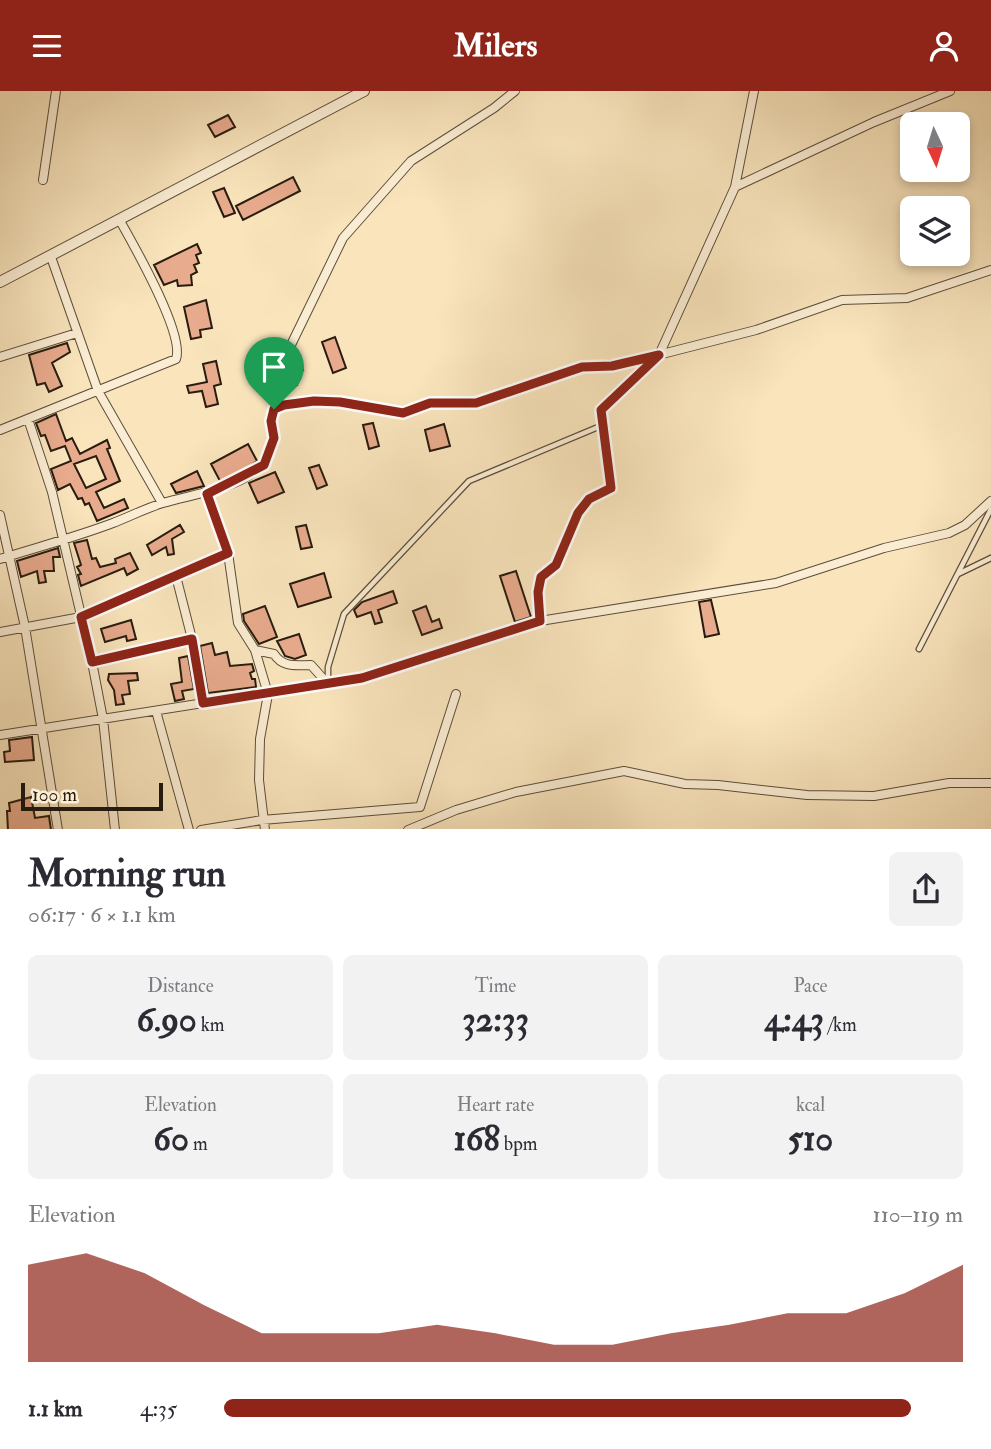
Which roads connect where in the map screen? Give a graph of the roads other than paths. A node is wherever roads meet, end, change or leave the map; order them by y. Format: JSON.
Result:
{"nodes":[{"id":1,"x":57,"y":91,"type":"edge"},
{"id":2,"x":364,"y":91,"type":"edge"},
{"id":3,"x":515,"y":91,"type":"edge"},
{"id":4,"x":754,"y":91,"type":"edge"},
{"id":5,"x":950,"y":91,"type":"edge"},
{"id":6,"x":43,"y":180,"type":"dead end"},
{"id":7,"x":735,"y":187,"type":"junction"},
{"id":8,"x":119,"y":219,"type":"junction"},
{"id":9,"x":51,"y":257,"type":"junction"},
{"id":10,"x":991,"y":270,"type":"edge"},
{"id":11,"x":0,"y":282,"type":"edge"},
{"id":12,"x":77,"y":333,"type":"junction"},
{"id":13,"x":659,"y":355,"type":"junction"},
{"id":14,"x":0,"y":357,"type":"edge"},
{"id":15,"x":98,"y":390,"type":"junction"},
{"id":16,"x":274,"y":409,"type":"junction"},
{"id":17,"x":28,"y":419,"type":"junction"},
{"id":18,"x":603,"y":425,"type":"junction"},
{"id":19,"x":0,"y":429,"type":"edge"},
{"id":20,"x":207,"y":494,"type":"junction"},
{"id":21,"x":991,"y":501,"type":"edge"},
{"id":22,"x":162,"y":503,"type":"junction"},
{"id":23,"x":991,"y":509,"type":"edge"},
{"id":24,"x":0,"y":515,"type":"edge"},
{"id":25,"x":62,"y":540,"type":"junction"},
{"id":26,"x":228,"y":553,"type":"junction"},
{"id":27,"x":10,"y":556,"type":"junction"},
{"id":28,"x":991,"y":558,"type":"edge"},
{"id":29,"x":0,"y":559,"type":"edge"},
{"id":30,"x":957,"y":574,"type":"junction"},
{"id":31,"x":176,"y":576,"type":"junction"},
{"id":32,"x":81,"y":617,"type":"junction"},
{"id":33,"x":540,"y":621,"type":"junction"},
{"id":34,"x":25,"y":627,"type":"junction"},
{"id":35,"x":0,"y":632,"type":"edge"},
{"id":36,"x":192,"y":639,"type":"junction"},
{"id":37,"x":919,"y":649,"type":"dead end"},
{"id":38,"x":255,"y":650,"type":"junction"},
{"id":39,"x":92,"y":662,"type":"junction"},
{"id":40,"x":328,"y":684,"type":"junction"},
{"id":41,"x":268,"y":694,"type":"junction"},
{"id":42,"x":456,"y":694,"type":"dead end"},
{"id":43,"x":203,"y":703,"type":"junction"},
{"id":44,"x":156,"y":711,"type":"junction"},
{"id":45,"x":103,"y":719,"type":"junction"},
{"id":46,"x":43,"y":729,"type":"junction"},
{"id":47,"x":0,"y":735,"type":"edge"},
{"id":48,"x":991,"y":783,"type":"edge"},
{"id":49,"x":262,"y":820,"type":"junction"},
{"id":50,"x":58,"y":829,"type":"edge"},
{"id":51,"x":115,"y":829,"type":"edge"},
{"id":52,"x":189,"y":829,"type":"edge"},
{"id":53,"x":201,"y":829,"type":"edge"},
{"id":54,"x":265,"y":829,"type":"edge"},
{"id":55,"x":408,"y":829,"type":"edge"}],
"edges":[{"from":1,"to":6,"type":"street"},
{"from":2,"to":8,"type":"street"},
{"from":3,"to":16,"type":"street"},
{"from":4,"to":7,"type":"street"},
{"from":5,"to":7,"type":"street"},
{"from":7,"to":13,"type":"street"},
{"from":8,"to":9,"type":"street"},
{"from":8,"to":15,"type":"street"},
{"from":9,"to":11,"type":"street"},
{"from":9,"to":12,"type":"street"},
{"from":10,"to":13,"type":"street"},
{"from":12,"to":14,"type":"street"},
{"from":12,"to":15,"type":"street"},
{"from":13,"to":16,"type":"street"},
{"from":13,"to":18,"type":"street"},
{"from":15,"to":17,"type":"street"},
{"from":15,"to":22,"type":"street"},
{"from":16,"to":20,"type":"street"},
{"from":17,"to":19,"type":"street"},
{"from":17,"to":25,"type":"street"},
{"from":18,"to":33,"type":"street"},
{"from":18,"to":40,"type":"lane"},
{"from":20,"to":22,"type":"street"},
{"from":20,"to":26,"type":"street"},
{"from":21,"to":33,"type":"street"},
{"from":22,"to":25,"type":"street"},
{"from":23,"to":30,"type":"lane"},
{"from":24,"to":27,"type":"street"},
{"from":25,"to":27,"type":"street"},
{"from":25,"to":32,"type":"street"},
{"from":26,"to":31,"type":"street"},
{"from":26,"to":38,"type":"street"},
{"from":27,"to":29,"type":"street"},
{"from":27,"to":34,"type":"street"},
{"from":28,"to":30,"type":"lane"},
{"from":30,"to":37,"type":"lane"},
{"from":31,"to":32,"type":"street"},
{"from":31,"to":36,"type":"street"},
{"from":32,"to":34,"type":"street"},
{"from":32,"to":39,"type":"street"},
{"from":33,"to":40,"type":"street"},
{"from":34,"to":35,"type":"street"},
{"from":34,"to":46,"type":"street"},
{"from":36,"to":39,"type":"street"},
{"from":36,"to":43,"type":"street"},
{"from":38,"to":40,"type":"street"},
{"from":38,"to":41,"type":"street"},
{"from":39,"to":45,"type":"street"},
{"from":40,"to":41,"type":"street"},
{"from":41,"to":43,"type":"street"},
{"from":41,"to":49,"type":"street"},
{"from":42,"to":49,"type":"street"},
{"from":43,"to":44,"type":"street"},
{"from":44,"to":45,"type":"street"},
{"from":44,"to":52,"type":"street"},
{"from":45,"to":46,"type":"street"},
{"from":45,"to":51,"type":"street"},
{"from":46,"to":47,"type":"street"},
{"from":46,"to":50,"type":"street"},
{"from":48,"to":55,"type":"street"},
{"from":49,"to":53,"type":"street"},
{"from":49,"to":54,"type":"street"}]}
